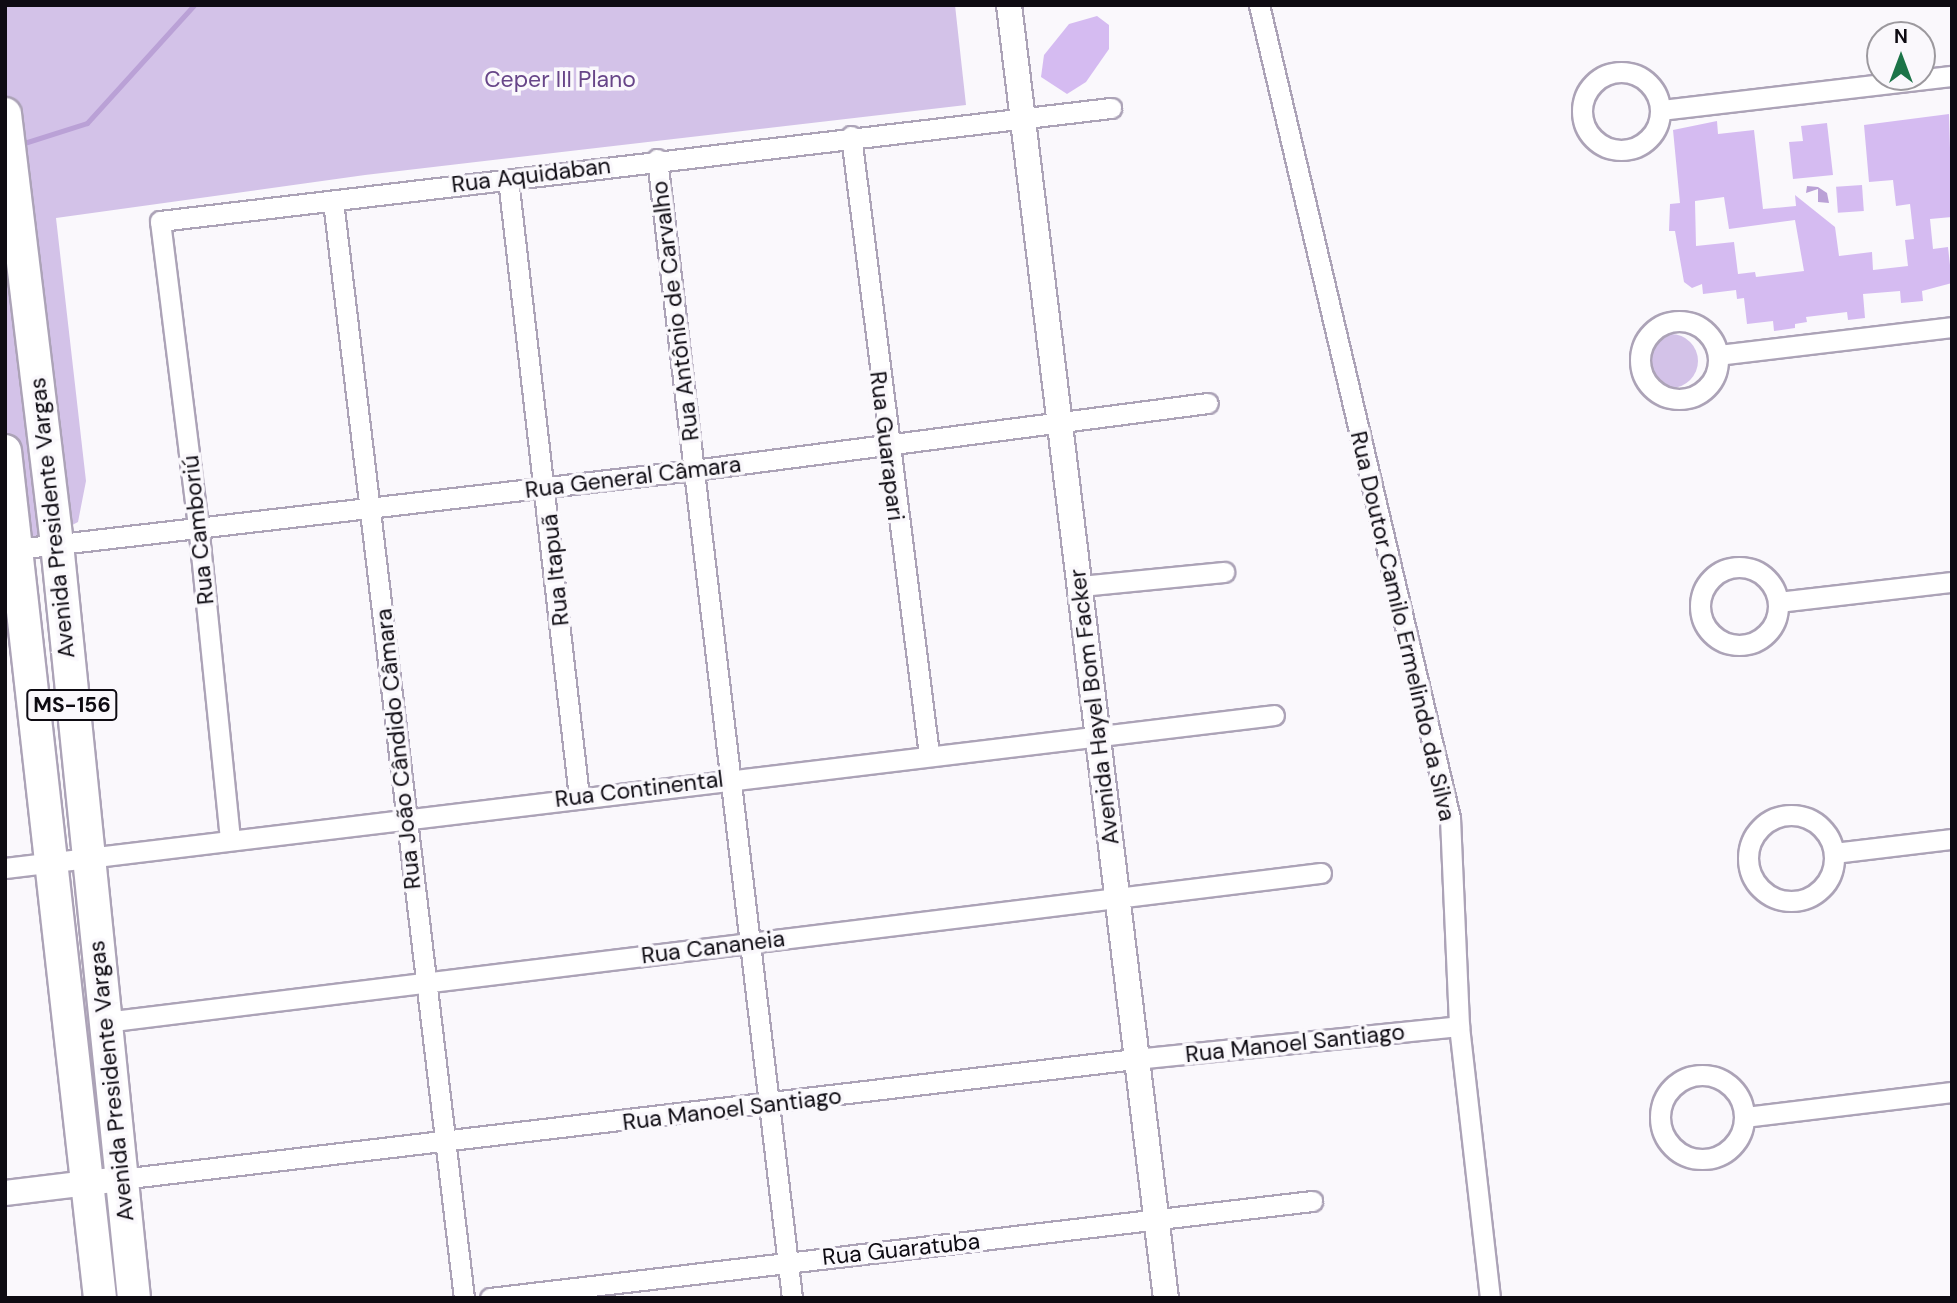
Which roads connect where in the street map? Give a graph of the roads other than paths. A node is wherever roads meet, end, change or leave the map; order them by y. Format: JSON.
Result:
{"nodes":[{"id":1,"x":1009,"y":5,"type":"edge"},
{"id":2,"x":1259,"y":5,"type":"edge"},
{"id":3,"x":1952,"y":76,"type":"edge"},
{"id":4,"x":1111,"y":108,"type":"dead end"},
{"id":5,"x":1661,"y":110,"type":"junction"},
{"id":6,"x":5,"y":114,"type":"edge"},
{"id":7,"x":1026,"y":116,"type":"junction"},
{"id":8,"x":851,"y":136,"type":"junction"},
{"id":9,"x":657,"y":159,"type":"junction"},
{"id":10,"x":508,"y":179,"type":"junction"},
{"id":11,"x":333,"y":201,"type":"junction"},
{"id":12,"x":160,"y":221,"type":"joint"},
{"id":13,"x":1952,"y":327,"type":"edge"},
{"id":14,"x":1718,"y":355,"type":"junction"},
{"id":15,"x":1208,"y":403,"type":"dead end"},
{"id":16,"x":1062,"y":423,"type":"junction"},
{"id":17,"x":886,"y":445,"type":"junction"},
{"id":18,"x":5,"y":451,"type":"edge"},
{"id":19,"x":694,"y":470,"type":"junction"},
{"id":20,"x":546,"y":488,"type":"junction"},
{"id":21,"x":373,"y":507,"type":"junction"},
{"id":22,"x":198,"y":526,"type":"junction"},
{"id":23,"x":57,"y":544,"type":"junction"},
{"id":24,"x":16,"y":549,"type":"junction"},
{"id":25,"x":1224,"y":572,"type":"dead end"},
{"id":26,"x":1952,"y":582,"type":"edge"},
{"id":27,"x":1080,"y":586,"type":"junction"},
{"id":28,"x":1778,"y":602,"type":"junction"},
{"id":29,"x":1274,"y":715,"type":"dead end"},
{"id":30,"x":1099,"y":733,"type":"junction"},
{"id":31,"x":929,"y":754,"type":"junction"},
{"id":32,"x":727,"y":778,"type":"junction"},
{"id":33,"x":579,"y":796,"type":"junction"},
{"id":34,"x":404,"y":818,"type":"junction"},
{"id":35,"x":230,"y":839,"type":"junction"},
{"id":36,"x":1952,"y":839,"type":"edge"},
{"id":37,"x":1834,"y":853,"type":"junction"},
{"id":38,"x":87,"y":858,"type":"junction"},
{"id":39,"x":53,"y":862,"type":"junction"},
{"id":40,"x":5,"y":868,"type":"edge"},
{"id":41,"x":1321,"y":873,"type":"dead end"},
{"id":42,"x":1115,"y":899,"type":"junction"},
{"id":43,"x":748,"y":943,"type":"junction"},
{"id":44,"x":424,"y":984,"type":"junction"},
{"id":45,"x":105,"y":1022,"type":"junction"},
{"id":46,"x":1459,"y":1026,"type":"junction"},
{"id":47,"x":1135,"y":1059,"type":"junction"},
{"id":48,"x":1952,"y":1093,"type":"edge"},
{"id":49,"x":769,"y":1105,"type":"junction"},
{"id":50,"x":1745,"y":1117,"type":"junction"},
{"id":51,"x":444,"y":1142,"type":"junction"},
{"id":52,"x":121,"y":1179,"type":"junction"},
{"id":53,"x":87,"y":1183,"type":"junction"},
{"id":54,"x":5,"y":1194,"type":"edge"},
{"id":55,"x":1312,"y":1200,"type":"dead end"},
{"id":56,"x":1158,"y":1220,"type":"junction"},
{"id":57,"x":787,"y":1262,"type":"junction"},
{"id":58,"x":100,"y":1298,"type":"edge"},
{"id":59,"x":134,"y":1298,"type":"edge"},
{"id":60,"x":464,"y":1298,"type":"edge"},
{"id":61,"x":490,"y":1298,"type":"edge"},
{"id":62,"x":792,"y":1298,"type":"edge"},
{"id":63,"x":1166,"y":1298,"type":"edge"},
{"id":64,"x":1490,"y":1298,"type":"edge"}],
"edges":[{"from":1,"to":7,"type":"street","name":"Avenida Hayel Bom Facker"},
{"from":2,"to":46,"type":"street","name":"Rua Doutor Camilo Ermelindo da Silva"},
{"from":3,"to":5,"type":"street"},
{"from":4,"to":7,"type":"street","name":"Rua Aquidaban"},
{"from":5,"to":5,"type":"street"},
{"from":6,"to":23,"type":"main road","name":"Avenida Presidente Vargas","number":"MS-156"},
{"from":7,"to":8,"type":"street","name":"Rua Aquidaban"},
{"from":7,"to":16,"type":"street","name":"Avenida Hayel Bom Facker"},
{"from":8,"to":9,"type":"street","name":"Rua Aquidaban"},
{"from":8,"to":17,"type":"street","name":"Rua Guarapari"},
{"from":9,"to":10,"type":"street","name":"Rua Aquidaban"},
{"from":9,"to":19,"type":"street","name":"Rua Antônio de Carvalho"},
{"from":10,"to":11,"type":"street","name":"Rua Aquidaban"},
{"from":10,"to":20,"type":"street","name":"Rua Itapuã"},
{"from":11,"to":12,"type":"street","name":"Rua Aquidaban"},
{"from":11,"to":21,"type":"street","name":"Rua João Cândido Câmara"},
{"from":12,"to":22,"type":"street","name":"Rua Camboriú"},
{"from":13,"to":14,"type":"street"},
{"from":14,"to":14,"type":"street"},
{"from":15,"to":16,"type":"street","name":"Rua General Câmara"},
{"from":16,"to":17,"type":"street","name":"Rua General Câmara"},
{"from":16,"to":27,"type":"street","name":"Avenida Hayel Bom Facker"},
{"from":17,"to":19,"type":"street","name":"Rua General Câmara"},
{"from":17,"to":31,"type":"street","name":"Rua Guarapari"},
{"from":18,"to":24,"type":"main road","name":"Avenida Presidente Vargas"},
{"from":19,"to":20,"type":"street","name":"Rua General Câmara"},
{"from":19,"to":32,"type":"street","name":"Rua Antônio de Carvalho"},
{"from":20,"to":21,"type":"street","name":"Rua General Câmara"},
{"from":20,"to":33,"type":"street","name":"Rua Itapuã"},
{"from":21,"to":22,"type":"street","name":"Rua General Câmara"},
{"from":21,"to":34,"type":"street","name":"Rua João Cândido Câmara"},
{"from":22,"to":23,"type":"street","name":"Rua General Câmara"},
{"from":22,"to":35,"type":"street","name":"Rua Camboriú"},
{"from":23,"to":24,"type":"street","name":"Rua General Câmara"},
{"from":23,"to":38,"type":"main road","name":"Avenida Presidente Vargas","number":"MS-156"},
{"from":24,"to":39,"type":"main road","name":"Avenida Presidente Vargas"},
{"from":25,"to":27,"type":"street"},
{"from":26,"to":28,"type":"street"},
{"from":27,"to":30,"type":"street","name":"Avenida Hayel Bom Facker"},
{"from":28,"to":28,"type":"street"},
{"from":29,"to":30,"type":"street","name":"Rua Continental"},
{"from":30,"to":31,"type":"street","name":"Rua Continental"},
{"from":30,"to":42,"type":"street","name":"Avenida Hayel Bom Facker"},
{"from":31,"to":32,"type":"street","name":"Rua Continental"},
{"from":32,"to":33,"type":"street","name":"Rua Continental"},
{"from":32,"to":43,"type":"street","name":"Rua Antônio de Carvalho"},
{"from":33,"to":34,"type":"street","name":"Rua Continental"},
{"from":34,"to":35,"type":"street","name":"Rua Continental"},
{"from":34,"to":44,"type":"street","name":"Rua João Cândido Câmara"},
{"from":35,"to":38,"type":"street","name":"Rua Continental"},
{"from":36,"to":37,"type":"street"},
{"from":37,"to":37,"type":"street"},
{"from":38,"to":39,"type":"street","name":"Rua Continental"},
{"from":38,"to":45,"type":"main road","name":"Avenida Presidente Vargas","number":"MS-156"},
{"from":39,"to":40,"type":"street","name":"Rua Continental"},
{"from":39,"to":53,"type":"main road","name":"Avenida Presidente Vargas"},
{"from":41,"to":42,"type":"street","name":"Rua Cananeia"},
{"from":42,"to":43,"type":"street","name":"Rua Cananeia"},
{"from":42,"to":47,"type":"street","name":"Avenida Hayel Bom Facker"},
{"from":43,"to":44,"type":"street","name":"Rua Cananeia"},
{"from":43,"to":49,"type":"street","name":"Rua Antônio de Carvalho"},
{"from":44,"to":45,"type":"street","name":"Rua Cananeia"},
{"from":44,"to":51,"type":"street","name":"Rua João Cândido Câmara"},
{"from":45,"to":52,"type":"main road","name":"Avenida Presidente Vargas","number":"MS-156"},
{"from":46,"to":47,"type":"street","name":"Rua Manoel Santiago"},
{"from":46,"to":64,"type":"street","name":"Rua Doutor Camilo Ermelindo da Silva"},
{"from":47,"to":49,"type":"street","name":"Rua Manoel Santiago"},
{"from":47,"to":56,"type":"street","name":"Avenida Hayel Bom Facker"},
{"from":48,"to":50,"type":"street"},
{"from":49,"to":51,"type":"street","name":"Rua Manoel Santiago"},
{"from":49,"to":57,"type":"street","name":"Rua Antônio de Carvalho"},
{"from":50,"to":50,"type":"street"},
{"from":51,"to":52,"type":"street","name":"Rua Manoel Santiago"},
{"from":51,"to":60,"type":"street","name":"Rua João Cândido Câmara"},
{"from":52,"to":53,"type":"street","name":"Rua Manoel Santiago"},
{"from":52,"to":59,"type":"main road","name":"Avenida Presidente Vargas","number":"MS-156"},
{"from":53,"to":54,"type":"street","name":"Rua Manoel Santiago"},
{"from":53,"to":58,"type":"main road","name":"Avenida Presidente Vargas"},
{"from":55,"to":56,"type":"street","name":"Rua Guaratuba"},
{"from":56,"to":57,"type":"street","name":"Rua Guaratuba"},
{"from":56,"to":63,"type":"street","name":"Avenida Hayel Bom Facker"},
{"from":57,"to":61,"type":"street","name":"Rua Guaratuba"},
{"from":57,"to":62,"type":"street","name":"Rua Antônio de Carvalho"}]}
